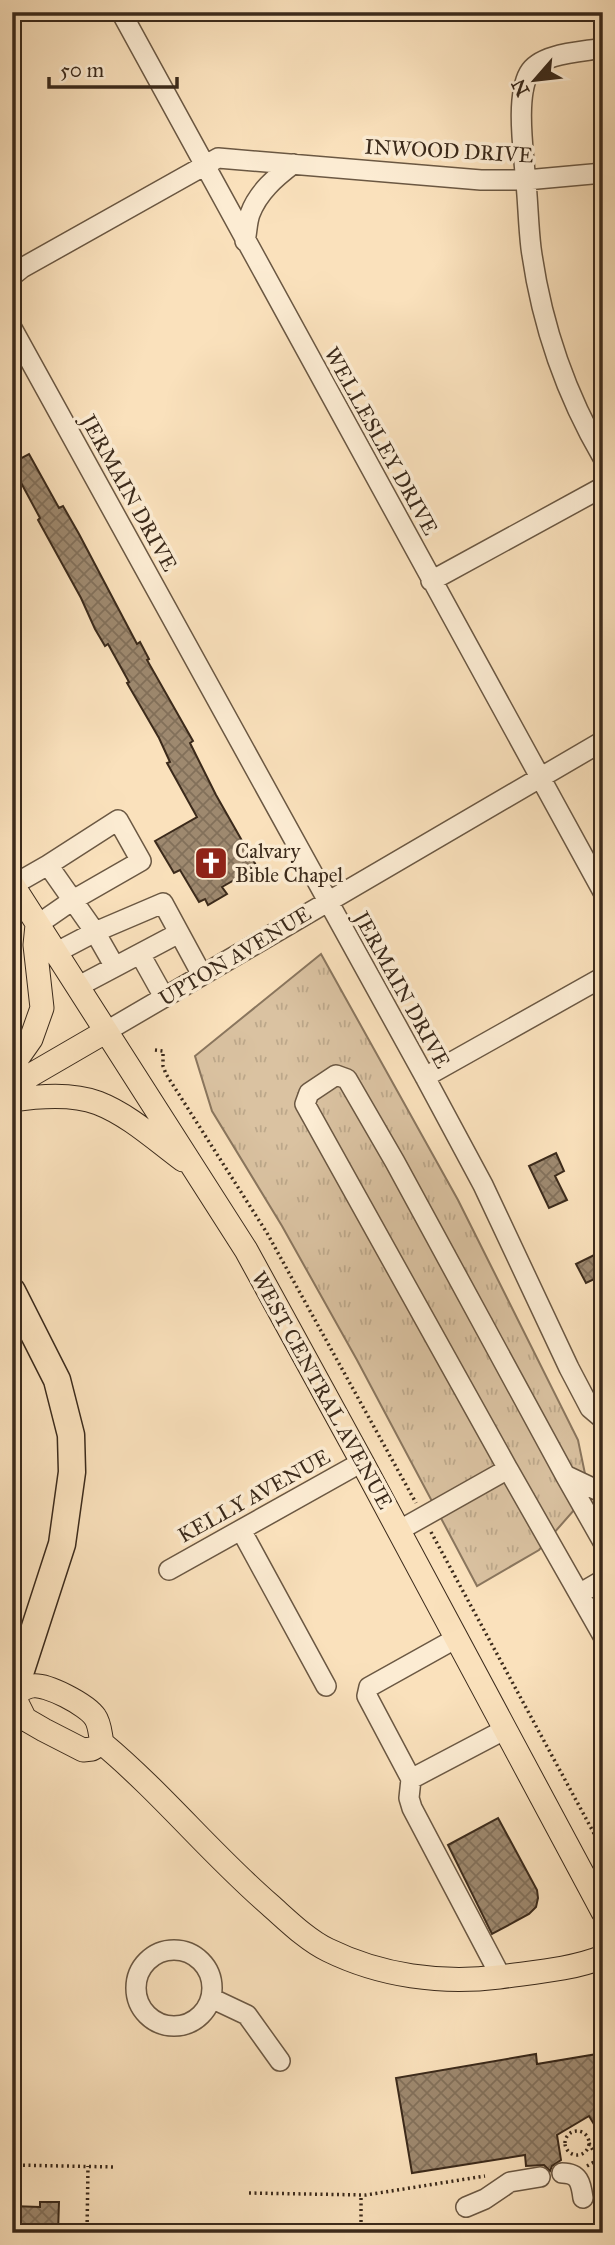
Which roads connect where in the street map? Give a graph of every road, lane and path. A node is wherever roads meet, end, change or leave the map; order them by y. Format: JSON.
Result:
{"nodes":[{"id":1,"x":128,"y":15,"type":"edge"},
{"id":2,"x":603,"y":48,"type":"edge"},
{"id":3,"x":293,"y":164,"type":"junction"},
{"id":4,"x":203,"y":165,"type":"junction"},
{"id":5,"x":603,"y":173,"type":"edge"},
{"id":6,"x":526,"y":180,"type":"junction"},
{"id":7,"x":245,"y":241,"type":"junction"},
{"id":8,"x":17,"y":272,"type":"edge"},
{"id":9,"x":12,"y":328,"type":"edge"},
{"id":10,"x":603,"y":458,"type":"edge"},
{"id":11,"x":603,"y":487,"type":"edge"},
{"id":12,"x":431,"y":582,"type":"junction"},
{"id":13,"x":603,"y":741,"type":"edge"},
{"id":14,"x":539,"y":778,"type":"junction"},
{"id":15,"x":48,"y":864,"type":"junction"},
{"id":16,"x":12,"y":885,"type":"edge"},
{"id":17,"x":603,"y":892,"type":"edge"},
{"id":18,"x":73,"y":900,"type":"junction"},
{"id":19,"x":327,"y":901,"type":"junction"},
{"id":20,"x":37,"y":925,"type":"junction"},
{"id":21,"x":95,"y":932,"type":"junction"},
{"id":22,"x":179,"y":933,"type":"junction"},
{"id":23,"x":55,"y":953,"type":"junction"},
{"id":24,"x":140,"y":954,"type":"junction"},
{"id":25,"x":115,"y":967,"type":"junction"},
{"id":26,"x":202,"y":975,"type":"junction"},
{"id":27,"x":603,"y":977,"type":"edge"},
{"id":28,"x":77,"y":987,"type":"junction"},
{"id":29,"x":164,"y":997,"type":"junction"},
{"id":30,"x":105,"y":1032,"type":"junction"},
{"id":31,"x":155,"y":1050,"type":"dead end"},
{"id":32,"x":12,"y":1066,"type":"edge"},
{"id":33,"x":425,"y":1077,"type":"junction"},
{"id":34,"x":12,"y":1086,"type":"edge"},
{"id":35,"x":12,"y":1100,"type":"edge"},
{"id":36,"x":193,"y":1167,"type":"junction"},
{"id":37,"x":12,"y":1290,"type":"edge"},
{"id":38,"x":603,"y":1419,"type":"edge"},
{"id":39,"x":362,"y":1462,"type":"junction"},
{"id":40,"x":508,"y":1469,"type":"junction"},
{"id":41,"x":565,"y":1475,"type":"junction"},
{"id":42,"x":603,"y":1493,"type":"edge"},
{"id":43,"x":423,"y":1517,"type":"junction"},
{"id":44,"x":241,"y":1530,"type":"junction"},
{"id":45,"x":398,"y":1531,"type":"junction"},
{"id":46,"x":603,"y":1542,"type":"edge"},
{"id":47,"x":169,"y":1570,"type":"dead end"},
{"id":48,"x":603,"y":1580,"type":"edge"},
{"id":49,"x":579,"y":1594,"type":"junction"},
{"id":50,"x":603,"y":1636,"type":"edge"},
{"id":51,"x":455,"y":1639,"type":"junction"},
{"id":52,"x":326,"y":1686,"type":"dead end"},
{"id":53,"x":13,"y":1696,"type":"edge"},
{"id":54,"x":504,"y":1730,"type":"junction"},
{"id":55,"x":102,"y":1743,"type":"junction"},
{"id":56,"x":411,"y":1780,"type":"junction"},
{"id":57,"x":603,"y":1850,"type":"edge"},
{"id":58,"x":603,"y":1912,"type":"edge"},
{"id":59,"x":603,"y":1957,"type":"edge"},
{"id":60,"x":501,"y":1977,"type":"junction"},
{"id":61,"x":211,"y":1998,"type":"dead end"},
{"id":62,"x":280,"y":2062,"type":"dead end"},
{"id":63,"x":589,"y":2143,"type":"junction"},
{"id":64,"x":600,"y":2158,"type":"edge"},
{"id":65,"x":12,"y":2165,"type":"edge"},
{"id":66,"x":88,"y":2166,"type":"junction"},
{"id":67,"x":114,"y":2167,"type":"dead end"},
{"id":68,"x":582,"y":2168,"type":"dead end"},
{"id":69,"x":562,"y":2173,"type":"dead end"},
{"id":70,"x":486,"y":2176,"type":"dead end"},
{"id":71,"x":540,"y":2177,"type":"dead end"},
{"id":72,"x":249,"y":2193,"type":"dead end"},
{"id":73,"x":362,"y":2195,"type":"junction"},
{"id":74,"x":583,"y":2198,"type":"dead end"},
{"id":75,"x":467,"y":2207,"type":"dead end"},
{"id":76,"x":87,"y":2233,"type":"edge"},
{"id":77,"x":361,"y":2233,"type":"edge"}],
"edges":[{"from":1,"to":4,"type":"street","name":"WELLESLEY DRIVE"},
{"from":2,"to":6,"type":"street"},
{"from":3,"to":4,"type":"street","name":"INWOOD DRIVE"},
{"from":3,"to":6,"type":"street","name":"INWOOD DRIVE"},
{"from":3,"to":7,"type":"street"},
{"from":4,"to":7,"type":"street","name":"WELLESLEY DRIVE"},
{"from":4,"to":8,"type":"street","name":"INWOOD DRIVE"},
{"from":5,"to":6,"type":"street","name":"INWOOD DRIVE"},
{"from":6,"to":10,"type":"street"},
{"from":7,"to":12,"type":"street","name":"WELLESLEY DRIVE"},
{"from":9,"to":19,"type":"street","name":"JERMAIN DRIVE"},
{"from":11,"to":12,"type":"street"},
{"from":12,"to":14,"type":"street","name":"WELLESLEY DRIVE"},
{"from":13,"to":14,"type":"street","name":"UPTON AVENUE"},
{"from":14,"to":17,"type":"street","name":"WELLESLEY DRIVE"},
{"from":14,"to":19,"type":"street","name":"UPTON AVENUE"},
{"from":15,"to":16,"type":"street"},
{"from":15,"to":18,"type":"street"},
{"from":15,"to":18,"type":"street"},
{"from":16,"to":20,"type":"main road","name":"WEST CENTRAL AVENUE"},
{"from":18,"to":20,"type":"street"},
{"from":18,"to":21,"type":"street"},
{"from":19,"to":26,"type":"street","name":"UPTON AVENUE"},
{"from":19,"to":33,"type":"street","name":"JERMAIN DRIVE"},
{"from":20,"to":23,"type":"main road","name":"WEST CENTRAL AVENUE"},
{"from":20,"to":32,"type":"main road"},
{"from":21,"to":22,"type":"street"},
{"from":21,"to":23,"type":"street"},
{"from":21,"to":25,"type":"street"},
{"from":22,"to":24,"type":"street"},
{"from":22,"to":26,"type":"street"},
{"from":23,"to":28,"type":"main road","name":"WEST CENTRAL AVENUE"},
{"from":24,"to":25,"type":"street"},
{"from":24,"to":29,"type":"street"},
{"from":25,"to":28,"type":"street"},
{"from":26,"to":29,"type":"street","name":"UPTON AVENUE"},
{"from":27,"to":33,"type":"street"},
{"from":28,"to":30,"type":"main road","name":"WEST CENTRAL AVENUE"},
{"from":29,"to":30,"type":"street","name":"UPTON AVENUE"},
{"from":30,"to":34,"type":"main road","name":"UPTON AVENUE"},
{"from":30,"to":36,"type":"main road","name":"WEST CENTRAL AVENUE"},
{"from":31,"to":43,"type":"path"},
{"from":33,"to":38,"type":"street","name":"JERMAIN DRIVE"},
{"from":35,"to":36,"type":"main road"},
{"from":36,"to":39,"type":"main road","name":"WEST CENTRAL AVENUE"},
{"from":37,"to":53,"type":"highway"},
{"from":39,"to":44,"type":"street","name":"KELLY AVENUE"},
{"from":39,"to":45,"type":"main road","name":"WEST CENTRAL AVENUE"},
{"from":40,"to":41,"type":"street"},
{"from":40,"to":43,"type":"street"},
{"from":40,"to":49,"type":"street"},
{"from":41,"to":42,"type":"street"},
{"from":41,"to":46,"type":"street"},
{"from":43,"to":45,"type":"street"},
{"from":43,"to":57,"type":"path"},
{"from":44,"to":47,"type":"street","name":"KELLY AVENUE"},
{"from":44,"to":52,"type":"street"},
{"from":45,"to":51,"type":"main road","name":"WEST CENTRAL AVENUE"},
{"from":48,"to":49,"type":"street"},
{"from":49,"to":50,"type":"street"},
{"from":51,"to":54,"type":"main road","name":"WEST CENTRAL AVENUE"},
{"from":51,"to":56,"type":"street"},
{"from":53,"to":55,"type":"main road"},
{"from":53,"to":55,"type":"main road"},
{"from":54,"to":56,"type":"street"},
{"from":54,"to":58,"type":"main road","name":"WEST CENTRAL AVENUE"},
{"from":55,"to":60,"type":"main road"},
{"from":56,"to":60,"type":"street"},
{"from":59,"to":60,"type":"main road"},
{"from":61,"to":62,"type":"street"},
{"from":63,"to":63,"type":"path"},
{"from":63,"to":64,"type":"path"},
{"from":64,"to":68,"type":"path"},
{"from":65,"to":66,"type":"path"},
{"from":66,"to":67,"type":"path"},
{"from":66,"to":76,"type":"path"},
{"from":69,"to":74,"type":"street"},
{"from":70,"to":73,"type":"path"},
{"from":71,"to":75,"type":"street"},
{"from":72,"to":73,"type":"path"},
{"from":73,"to":77,"type":"path"}]}
